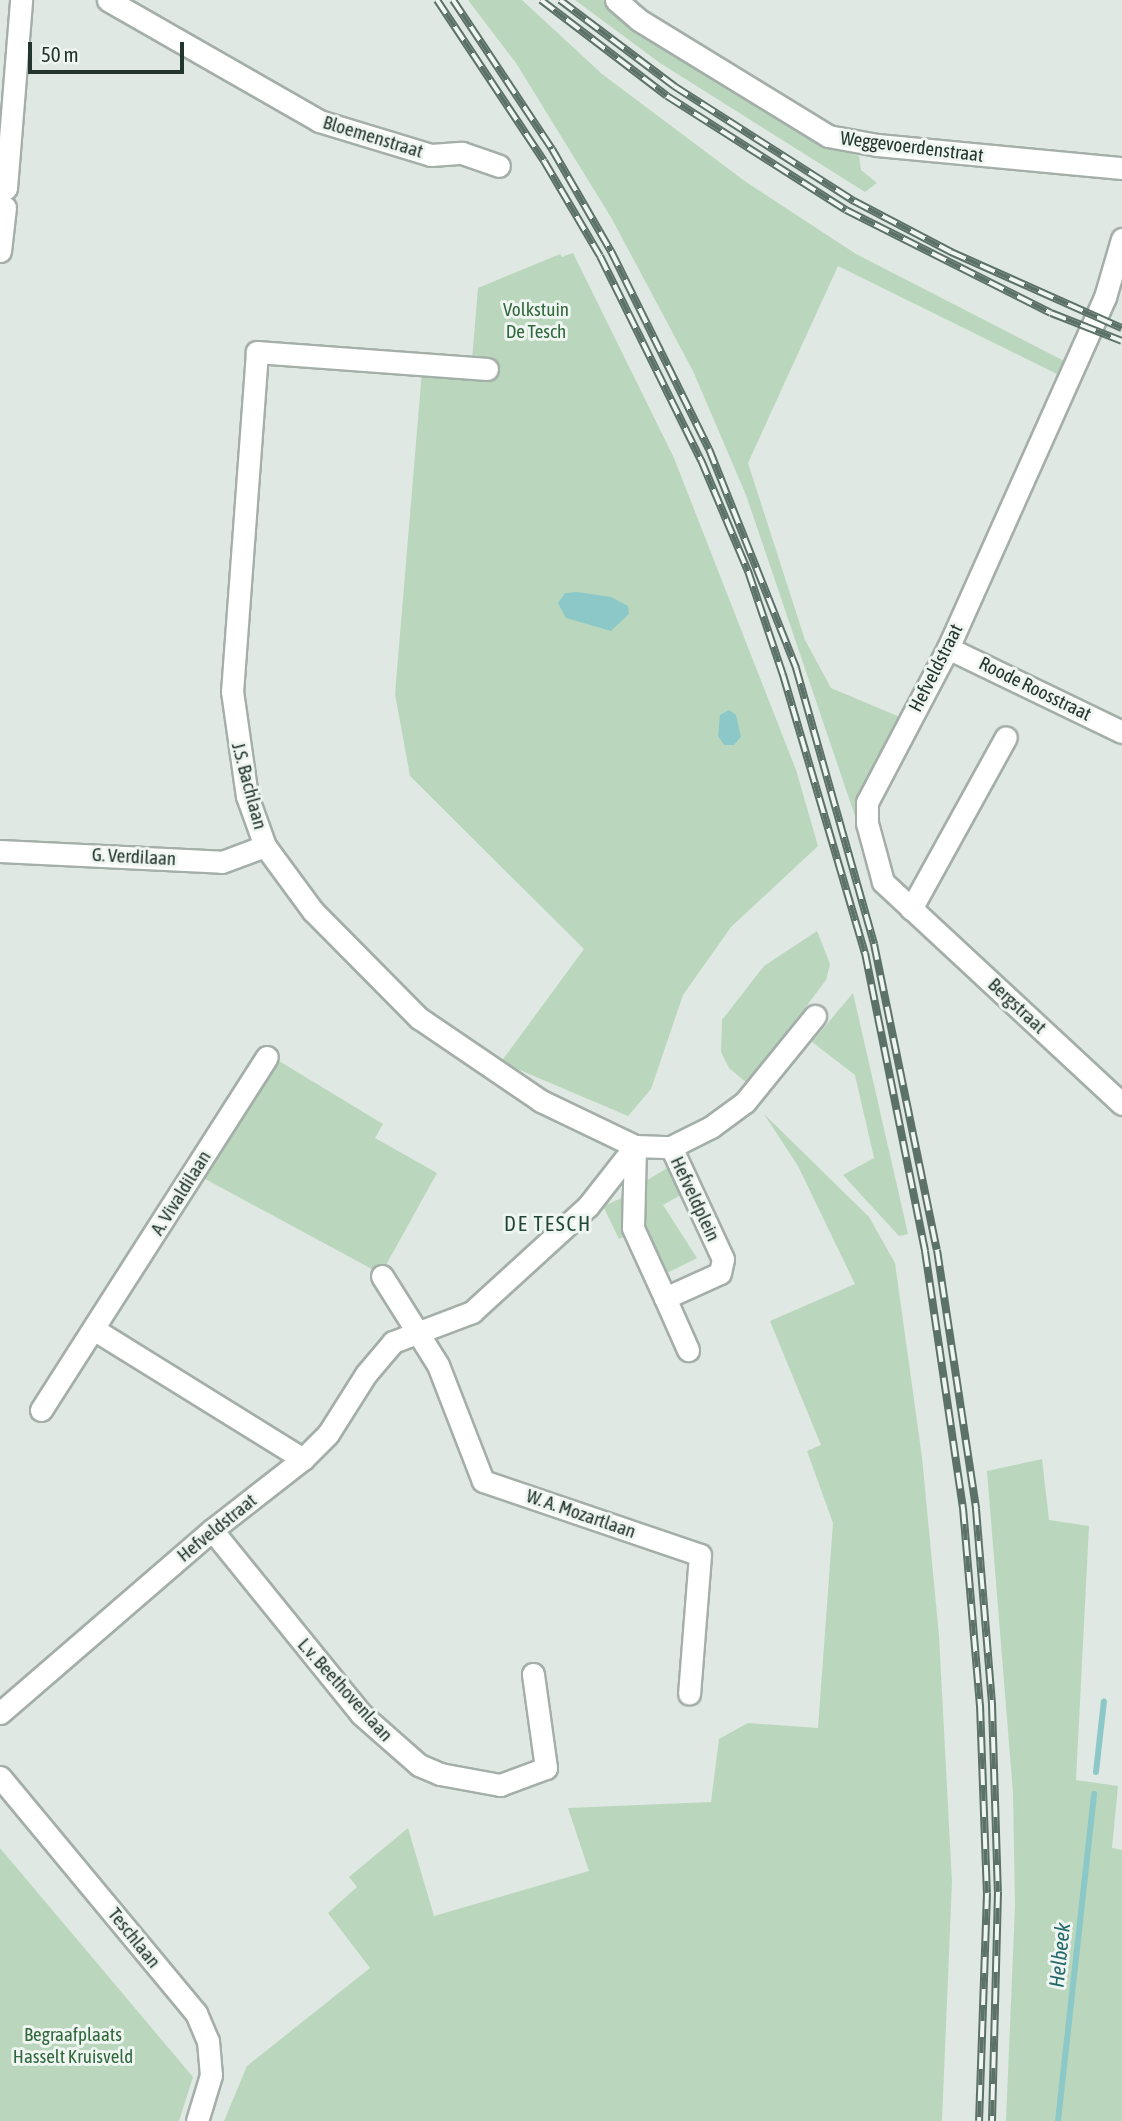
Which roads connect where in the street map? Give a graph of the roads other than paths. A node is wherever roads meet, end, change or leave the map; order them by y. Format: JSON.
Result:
{"nodes":[{"id":1,"x":21,"y":0,"type":"edge"},
{"id":2,"x":108,"y":0,"type":"edge"},
{"id":3,"x":617,"y":0,"type":"edge"},
{"id":4,"x":499,"y":166,"type":"dead end"},
{"id":5,"x":1122,"y":169,"type":"edge"},
{"id":6,"x":2,"y":198,"type":"edge"},
{"id":7,"x":1122,"y":239,"type":"edge"},
{"id":8,"x":0,"y":251,"type":"edge"},
{"id":9,"x":1113,"y":300,"type":"edge"},
{"id":10,"x":487,"y":369,"type":"dead end"},
{"id":11,"x":948,"y":648,"type":"junction"},
{"id":12,"x":1122,"y":732,"type":"edge"},
{"id":13,"x":1006,"y":737,"type":"dead end"},
{"id":14,"x":265,"y":846,"type":"junction"},
{"id":15,"x":0,"y":851,"type":"edge"},
{"id":16,"x":911,"y":909,"type":"junction"},
{"id":17,"x":815,"y":1016,"type":"dead end"},
{"id":18,"x":267,"y":1057,"type":"dead end"},
{"id":19,"x":1122,"y":1104,"type":"edge"},
{"id":20,"x":635,"y":1146,"type":"junction"},
{"id":21,"x":671,"y":1147,"type":"junction"},
{"id":22,"x":382,"y":1276,"type":"dead end"},
{"id":23,"x":665,"y":1298,"type":"junction"},
{"id":24,"x":96,"y":1330,"type":"junction"},
{"id":25,"x":417,"y":1333,"type":"junction"},
{"id":26,"x":688,"y":1350,"type":"dead end"},
{"id":27,"x":41,"y":1410,"type":"dead end"},
{"id":28,"x":303,"y":1459,"type":"junction"},
{"id":29,"x":212,"y":1530,"type":"junction"},
{"id":30,"x":533,"y":1674,"type":"dead end"},
{"id":31,"x":689,"y":1694,"type":"dead end"},
{"id":32,"x":0,"y":1713,"type":"edge"},
{"id":33,"x":0,"y":1777,"type":"edge"},
{"id":34,"x":197,"y":2121,"type":"edge"}],
"edges":[{"from":1,"to":6,"type":"street"},
{"from":2,"to":4,"type":"street","name":"Bloemenstraat"},
{"from":3,"to":5,"type":"street","name":"Weggevoerdenstraat"},
{"from":6,"to":8,"type":"street"},
{"from":7,"to":9,"type":"street","name":"Hefveldstraat"},
{"from":9,"to":11,"type":"street","name":"Hefveldstraat"},
{"from":10,"to":14,"type":"street","name":"J.S. Bachlaan"},
{"from":11,"to":12,"type":"street","name":"Roode Roosstraat"},
{"from":11,"to":16,"type":"street","name":"Hefveldstraat"},
{"from":13,"to":16,"type":"street"},
{"from":14,"to":15,"type":"street","name":"G. Verdilaan"},
{"from":14,"to":20,"type":"street","name":"J.S. Bachlaan"},
{"from":16,"to":19,"type":"street","name":"Bergstraat"},
{"from":17,"to":21,"type":"street"},
{"from":18,"to":24,"type":"street","name":"A. Vivaldilaan"},
{"from":20,"to":21,"type":"street"},
{"from":20,"to":23,"type":"street"},
{"from":20,"to":25,"type":"street","name":"Hefveldstraat"},
{"from":21,"to":23,"type":"street","name":"Hefveldplein"},
{"from":22,"to":25,"type":"street"},
{"from":23,"to":26,"type":"street"},
{"from":24,"to":27,"type":"street","name":"A. Vivaldilaan"},
{"from":24,"to":28,"type":"street"},
{"from":25,"to":28,"type":"street","name":"Hefveldstraat"},
{"from":25,"to":31,"type":"street","name":"W. A. Mozartlaan"},
{"from":28,"to":29,"type":"street","name":"Hefveldstraat"},
{"from":29,"to":30,"type":"street","name":"L.v. Beethovenlaan"},
{"from":29,"to":32,"type":"street","name":"Hefveldstraat"},
{"from":33,"to":34,"type":"street","name":"Teschlaan"}]}
